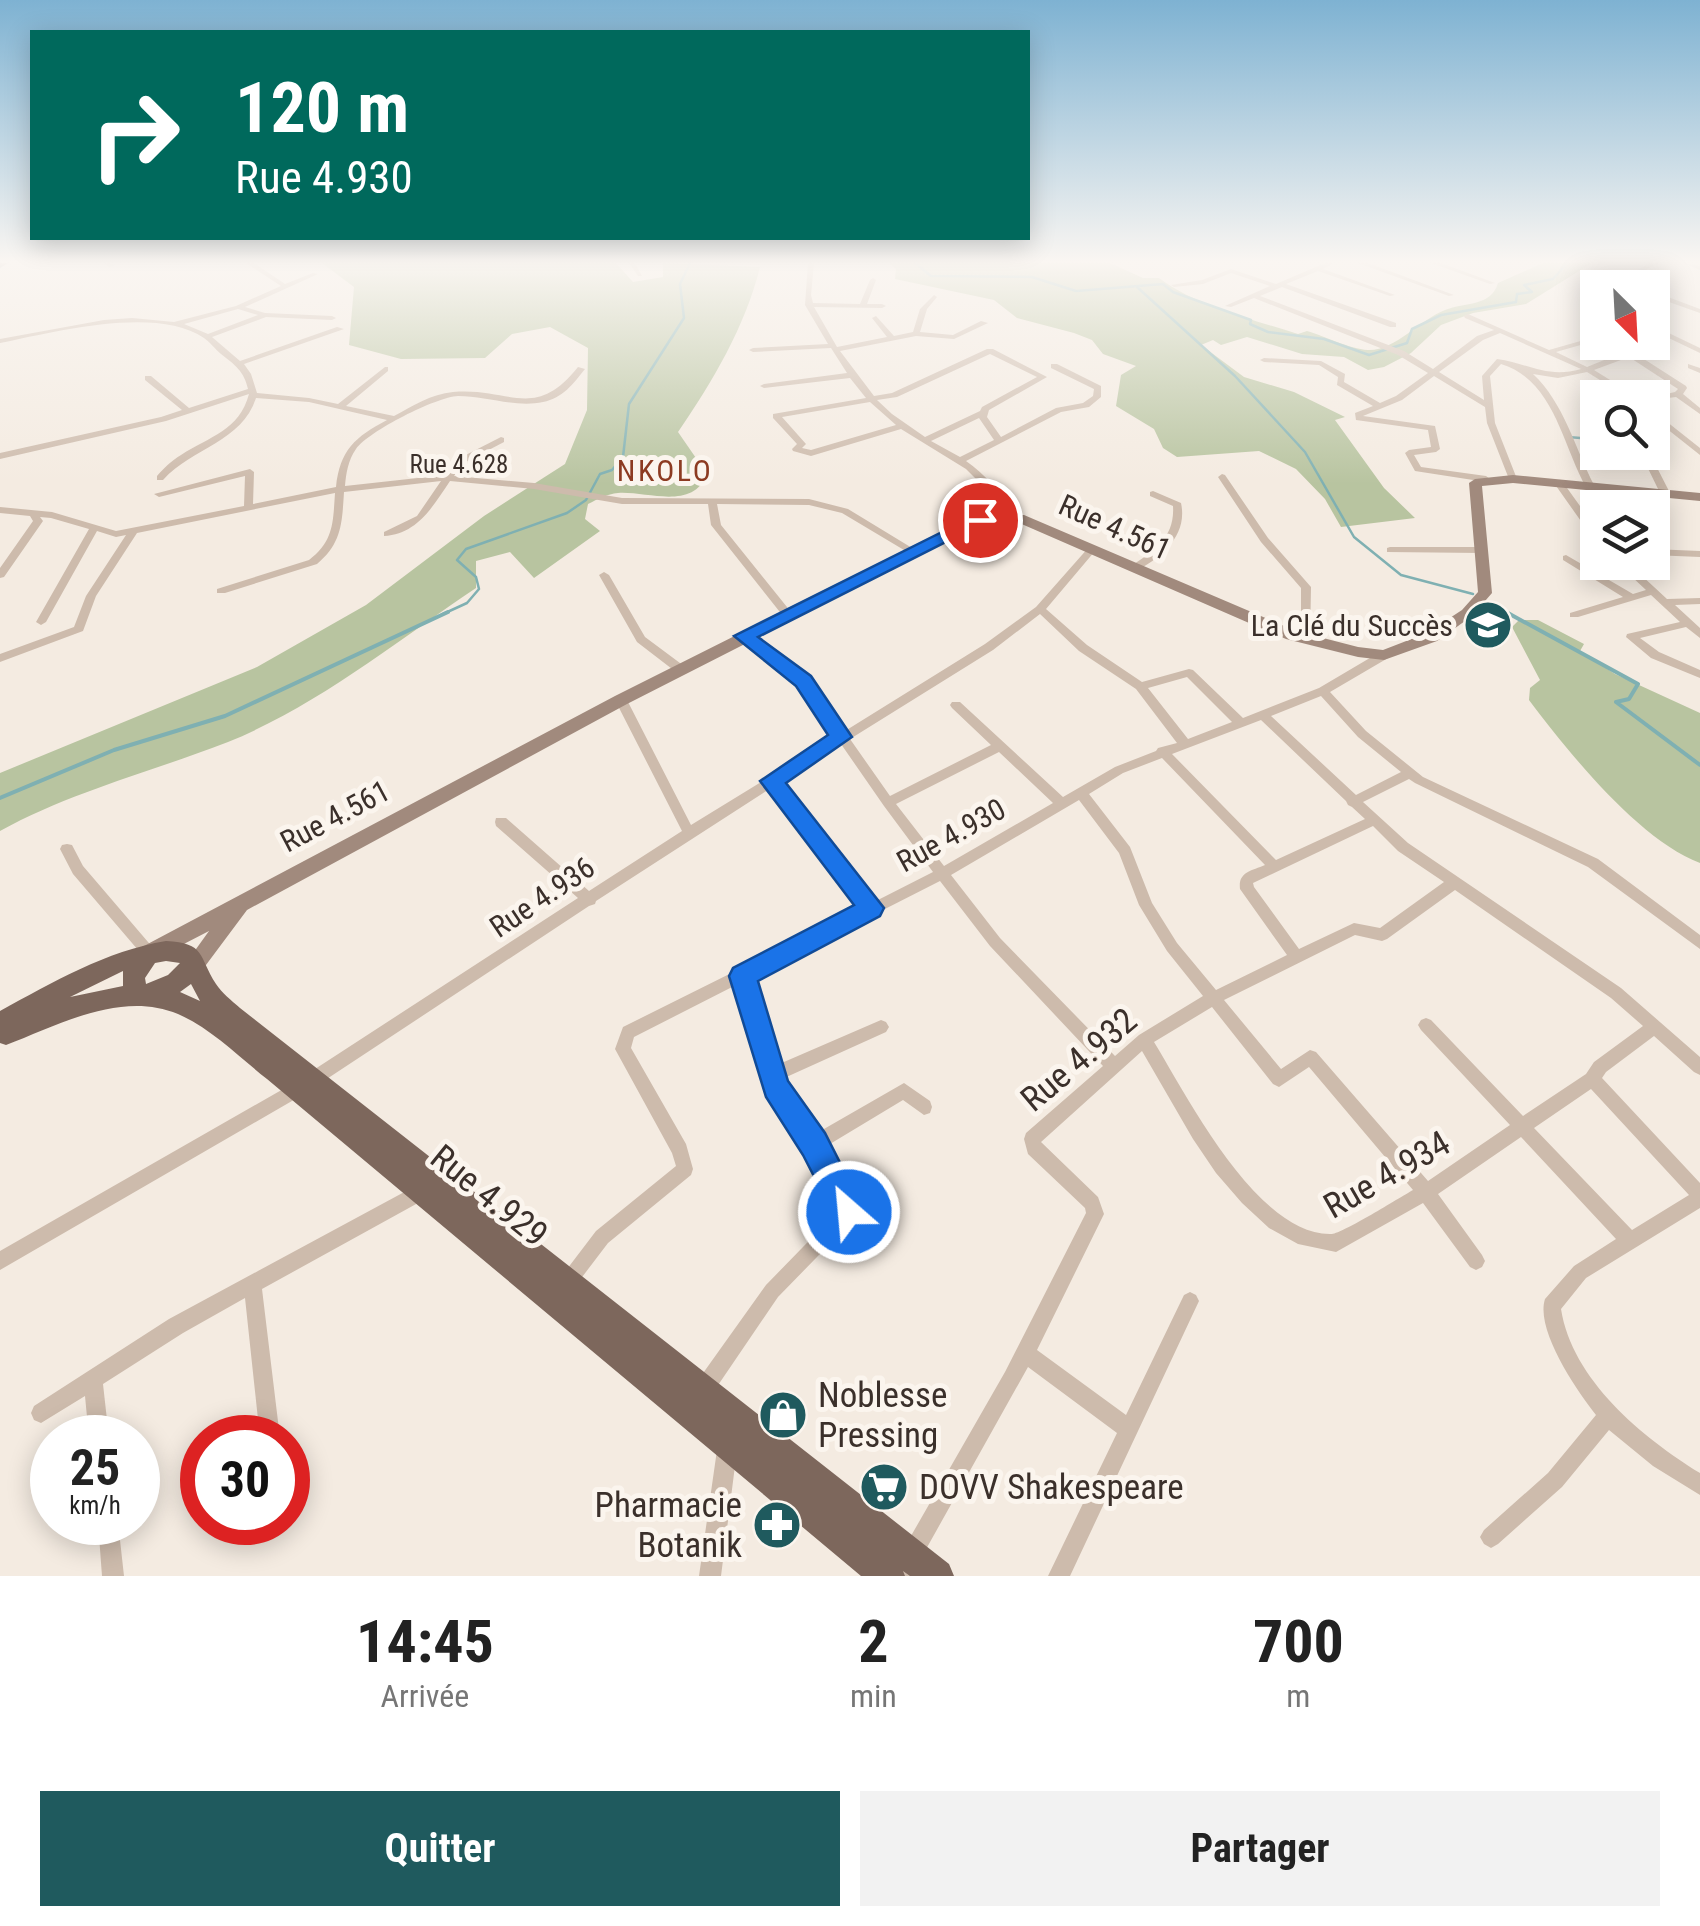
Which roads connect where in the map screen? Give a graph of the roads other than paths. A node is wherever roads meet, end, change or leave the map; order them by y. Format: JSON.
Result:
{"nodes":[{"id":1,"x":208,"y":336,"type":"edge"},
{"id":2,"x":25,"y":337,"type":"edge"},
{"id":3,"x":318,"y":337,"type":"edge"},
{"id":4,"x":828,"y":337,"type":"edge"},
{"id":5,"x":891,"y":337,"type":"joint"},
{"id":6,"x":895,"y":337,"type":"edge"},
{"id":7,"x":1359,"y":337,"type":"edge"},
{"id":8,"x":1484,"y":337,"type":"edge"},
{"id":9,"x":1512,"y":337,"type":"edge"},
{"id":10,"x":1670,"y":337,"type":"edge"},
{"id":11,"x":0,"y":341,"type":"edge"},
{"id":12,"x":1580,"y":343,"type":"edge"},
{"id":13,"x":835,"y":348,"type":"junction"},
{"id":14,"x":753,"y":350,"type":"dead end"},
{"id":15,"x":1700,"y":351,"type":"edge"},
{"id":16,"x":1549,"y":352,"type":"junction"},
{"id":17,"x":1264,"y":360,"type":"dead end"},
{"id":18,"x":240,"y":363,"type":"junction"},
{"id":19,"x":1054,"y":366,"type":"dead end"},
{"id":20,"x":1518,"y":366,"type":"junction"},
{"id":21,"x":385,"y":369,"type":"dead end"},
{"id":22,"x":581,"y":369,"type":"dead end"},
{"id":23,"x":1591,"y":371,"type":"junction"},
{"id":24,"x":1433,"y":374,"type":"junction"},
{"id":25,"x":854,"y":375,"type":"junction"},
{"id":26,"x":148,"y":378,"type":"dead end"},
{"id":27,"x":1606,"y":380,"type":"edge"},
{"id":28,"x":764,"y":386,"type":"dead end"},
{"id":29,"x":1700,"y":386,"type":"edge"},
{"id":30,"x":1681,"y":391,"type":"junction"},
{"id":31,"x":252,"y":393,"type":"junction"},
{"id":32,"x":1670,"y":394,"type":"edge"},
{"id":33,"x":873,"y":401,"type":"junction"},
{"id":34,"x":341,"y":406,"type":"junction"},
{"id":35,"x":1379,"y":406,"type":"junction"},
{"id":36,"x":1489,"y":406,"type":"junction"},
{"id":37,"x":188,"y":410,"type":"junction"},
{"id":38,"x":1700,"y":412,"type":"edge"},
{"id":39,"x":982,"y":413,"type":"junction"},
{"id":40,"x":395,"y":419,"type":"junction"},
{"id":41,"x":902,"y":426,"type":"junction"},
{"id":42,"x":1670,"y":427,"type":"edge"},
{"id":43,"x":500,"y":440,"type":"dead end"},
{"id":44,"x":925,"y":440,"type":"junction"},
{"id":45,"x":998,"y":440,"type":"junction"},
{"id":46,"x":1700,"y":452,"type":"edge"},
{"id":47,"x":0,"y":456,"type":"edge"},
{"id":48,"x":962,"y":460,"type":"junction"},
{"id":49,"x":1222,"y":477,"type":"dead end"},
{"id":50,"x":160,"y":478,"type":"dead end"},
{"id":51,"x":445,"y":478,"type":"junction"},
{"id":52,"x":1486,"y":479,"type":"junction"},
{"id":53,"x":1512,"y":479,"type":"junction"},
{"id":54,"x":1559,"y":483,"type":"junction"},
{"id":55,"x":1589,"y":485,"type":"junction"},
{"id":56,"x":336,"y":490,"type":"junction"},
{"id":57,"x":1632,"y":490,"type":"edge"},
{"id":58,"x":159,"y":494,"type":"dead end"},
{"id":59,"x":1153,"y":494,"type":"dead end"},
{"id":60,"x":1670,"y":494,"type":"edge"},
{"id":61,"x":1700,"y":497,"type":"edge"},
{"id":62,"x":712,"y":501,"type":"junction"},
{"id":63,"x":248,"y":505,"type":"junction"},
{"id":64,"x":0,"y":510,"type":"edge"},
{"id":65,"x":33,"y":512,"type":"junction"},
{"id":66,"x":1580,"y":514,"type":"edge"},
{"id":67,"x":1012,"y":516,"type":"junction"},
{"id":68,"x":93,"y":530,"type":"junction"},
{"id":69,"x":132,"y":532,"type":"junction"},
{"id":70,"x":387,"y":534,"type":"dead end"},
{"id":71,"x":1092,"y":548,"type":"junction"},
{"id":72,"x":1390,"y":550,"type":"dead end"},
{"id":73,"x":1481,"y":550,"type":"junction"},
{"id":74,"x":912,"y":551,"type":"junction"},
{"id":75,"x":1670,"y":553,"type":"edge"},
{"id":76,"x":1700,"y":554,"type":"edge"},
{"id":77,"x":1566,"y":558,"type":"dead end"},
{"id":78,"x":1135,"y":568,"type":"junction"},
{"id":79,"x":0,"y":575,"type":"edge"},
{"id":80,"x":604,"y":575,"type":"dead end"},
{"id":81,"x":1641,"y":580,"type":"edge"},
{"id":82,"x":220,"y":591,"type":"dead end"},
{"id":83,"x":1654,"y":591,"type":"junction"},
{"id":84,"x":1631,"y":598,"type":"junction"},
{"id":85,"x":1700,"y":601,"type":"edge"},
{"id":86,"x":1667,"y":602,"type":"junction"},
{"id":87,"x":1040,"y":609,"type":"junction"},
{"id":88,"x":787,"y":614,"type":"junction"},
{"id":89,"x":1574,"y":615,"type":"dead end"},
{"id":90,"x":41,"y":622,"type":"dead end"},
{"id":91,"x":1696,"y":629,"type":"edge"},
{"id":92,"x":744,"y":636,"type":"junction"},
{"id":93,"x":1306,"y":639,"type":"junction"},
{"id":94,"x":1384,"y":654,"type":"junction"},
{"id":95,"x":0,"y":658,"type":"edge"},
{"id":96,"x":680,"y":670,"type":"junction"},
{"id":97,"x":1700,"y":674,"type":"edge"},
{"id":98,"x":1140,"y":686,"type":"junction"},
{"id":99,"x":1323,"y":691,"type":"junction"},
{"id":100,"x":622,"y":700,"type":"junction"},
{"id":101,"x":956,"y":704,"type":"dead end"},
{"id":102,"x":1264,"y":716,"type":"junction"},
{"id":103,"x":1240,"y":722,"type":"junction"},
{"id":104,"x":841,"y":737,"type":"junction"},
{"id":105,"x":1185,"y":744,"type":"junction"},
{"id":106,"x":1000,"y":746,"type":"junction"},
{"id":107,"x":1162,"y":751,"type":"junction"},
{"id":108,"x":1410,"y":773,"type":"junction"},
{"id":109,"x":772,"y":781,"type":"junction"},
{"id":110,"x":1080,"y":792,"type":"junction"},
{"id":111,"x":1352,"y":802,"type":"junction"},
{"id":112,"x":888,"y":803,"type":"junction"},
{"id":113,"x":1062,"y":804,"type":"junction"},
{"id":114,"x":1372,"y":821,"type":"junction"},
{"id":115,"x":501,"y":822,"type":"dead end"},
{"id":116,"x":689,"y":832,"type":"junction"},
{"id":117,"x":67,"y":849,"type":"dead end"},
{"id":118,"x":1273,"y":866,"type":"junction"},
{"id":119,"x":942,"y":874,"type":"junction"},
{"id":120,"x":1455,"y":882,"type":"junction"},
{"id":121,"x":262,"y":889,"type":"junction"},
{"id":122,"x":590,"y":900,"type":"junction"},
{"id":123,"x":871,"y":908,"type":"junction"},
{"id":124,"x":1700,"y":942,"type":"edge"},
{"id":125,"x":149,"y":953,"type":"junction"},
{"id":126,"x":191,"y":957,"type":"junction"},
{"id":127,"x":1297,"y":958,"type":"junction"},
{"id":128,"x":743,"y":976,"type":"junction"},
{"id":129,"x":146,"y":996,"type":"junction"},
{"id":130,"x":1212,"y":998,"type":"junction"},
{"id":131,"x":0,"y":1024,"type":"edge"},
{"id":132,"x":1426,"y":1025,"type":"dead end"},
{"id":133,"x":1655,"y":1026,"type":"junction"},
{"id":134,"x":881,"y":1027,"type":"dead end"},
{"id":135,"x":0,"y":1038,"type":"edge"},
{"id":136,"x":1144,"y":1040,"type":"junction"},
{"id":137,"x":1113,"y":1065,"type":"junction"},
{"id":138,"x":1700,"y":1067,"type":"edge"},
{"id":139,"x":775,"y":1074,"type":"junction"},
{"id":140,"x":1592,"y":1079,"type":"junction"},
{"id":141,"x":305,"y":1084,"type":"junction"},
{"id":142,"x":924,"y":1106,"type":"dead end"},
{"id":143,"x":1522,"y":1128,"type":"junction"},
{"id":144,"x":814,"y":1144,"type":"junction"},
{"id":145,"x":421,"y":1192,"type":"junction"},
{"id":146,"x":1426,"y":1192,"type":"junction"},
{"id":147,"x":1700,"y":1197,"type":"edge"},
{"id":148,"x":1629,"y":1240,"type":"junction"},
{"id":149,"x":0,"y":1261,"type":"edge"},
{"id":150,"x":1476,"y":1261,"type":"dead end"},
{"id":151,"x":252,"y":1283,"type":"junction"},
{"id":152,"x":567,"y":1283,"type":"junction"},
{"id":153,"x":1190,"y":1301,"type":"dead end"},
{"id":154,"x":1026,"y":1353,"type":"junction"},
{"id":155,"x":93,"y":1381,"type":"junction"},
{"id":156,"x":702,"y":1392,"type":"junction"},
{"id":157,"x":41,"y":1414,"type":"dead end"},
{"id":158,"x":97,"y":1415,"type":"edge"},
{"id":159,"x":267,"y":1415,"type":"edge"},
{"id":160,"x":1607,"y":1417,"type":"junction"},
{"id":161,"x":1129,"y":1430,"type":"junction"},
{"id":162,"x":728,"y":1444,"type":"junction"},
{"id":163,"x":1700,"y":1485,"type":"edge"},
{"id":164,"x":1491,"y":1537,"type":"dead end"},
{"id":165,"x":110,"y":1545,"type":"edge"},
{"id":166,"x":900,"y":1569,"type":"edge"},
{"id":167,"x":113,"y":1576,"type":"edge"},
{"id":168,"x":710,"y":1576,"type":"edge"},
{"id":169,"x":936,"y":1576,"type":"edge"},
{"id":170,"x":1059,"y":1576,"type":"edge"}],
"edges":[{"from":1,"to":18,"type":"street"},
{"from":2,"to":11,"type":"street"},
{"from":3,"to":18,"type":"street"},
{"from":4,"to":13,"type":"street"},
{"from":5,"to":6,"type":"street"},
{"from":5,"to":13,"type":"street"},
{"from":7,"to":24,"type":"street"},
{"from":8,"to":24,"type":"street"},
{"from":9,"to":16,"type":"street"},
{"from":10,"to":15,"type":"street"},
{"from":12,"to":16,"type":"street"},
{"from":13,"to":14,"type":"street"},
{"from":13,"to":25,"type":"street"},
{"from":16,"to":23,"type":"street"},
{"from":17,"to":35,"type":"street"},
{"from":18,"to":31,"type":"street"},
{"from":19,"to":45,"type":"street"},
{"from":20,"to":23,"type":"street"},
{"from":20,"to":36,"type":"street"},
{"from":20,"to":55,"type":"street"},
{"from":21,"to":34,"type":"street"},
{"from":22,"to":40,"type":"street"},
{"from":23,"to":27,"type":"street"},
{"from":23,"to":30,"type":"street"},
{"from":24,"to":35,"type":"street"},
{"from":24,"to":36,"type":"street"},
{"from":25,"to":28,"type":"street"},
{"from":25,"to":33,"type":"street"},
{"from":26,"to":37,"type":"street"},
{"from":29,"to":30,"type":"street"},
{"from":30,"to":32,"type":"street"},
{"from":30,"to":38,"type":"street"},
{"from":31,"to":34,"type":"street"},
{"from":31,"to":37,"type":"street"},
{"from":31,"to":50,"type":"street"},
{"from":33,"to":39,"type":"street"},
{"from":33,"to":41,"type":"street"},
{"from":33,"to":41,"type":"street"},
{"from":34,"to":40,"type":"street"},
{"from":35,"to":52,"type":"street"},
{"from":36,"to":53,"type":"street"},
{"from":37,"to":47,"type":"street"},
{"from":39,"to":44,"type":"street"},
{"from":39,"to":45,"type":"street"},
{"from":40,"to":56,"type":"street"},
{"from":41,"to":44,"type":"street"},
{"from":42,"to":46,"type":"street"},
{"from":43,"to":51,"type":"street"},
{"from":44,"to":48,"type":"street"},
{"from":45,"to":48,"type":"street"},
{"from":48,"to":67,"type":"street"},
{"from":49,"to":93,"type":"street"},
{"from":51,"to":56,"type":"street","name":"Rue 4.628"},
{"from":51,"to":62,"type":"street","name":"Rue 4.628"},
{"from":51,"to":70,"type":"street"},
{"from":52,"to":53,"type":"main road"},
{"from":52,"to":73,"type":"main road"},
{"from":53,"to":54,"type":"main road"},
{"from":54,"to":55,"type":"main road"},
{"from":54,"to":66,"type":"street"},
{"from":55,"to":57,"type":"main road"},
{"from":56,"to":63,"type":"street","name":"Rue 4.628"},
{"from":56,"to":82,"type":"street"},
{"from":58,"to":63,"type":"street"},
{"from":59,"to":78,"type":"street"},
{"from":60,"to":61,"type":"main road"},
{"from":62,"to":74,"type":"street","name":"Rue 4.628"},
{"from":62,"to":88,"type":"street"},
{"from":63,"to":69,"type":"street","name":"Rue 4.628"},
{"from":64,"to":65,"type":"street","name":"Rue 4.628"},
{"from":65,"to":68,"type":"street","name":"Rue 4.628"},
{"from":65,"to":79,"type":"street"},
{"from":67,"to":71,"type":"main road","name":"Rue 4.561"},
{"from":67,"to":74,"type":"main road","name":"Rue 4.561"},
{"from":68,"to":69,"type":"street","name":"Rue 4.628"},
{"from":68,"to":90,"type":"street"},
{"from":69,"to":95,"type":"street"},
{"from":71,"to":78,"type":"main road","name":"Rue 4.561"},
{"from":71,"to":87,"type":"street","name":"Rue 4.936"},
{"from":72,"to":73,"type":"street"},
{"from":73,"to":94,"type":"main road"},
{"from":74,"to":88,"type":"main road","name":"Rue 4.561"},
{"from":75,"to":76,"type":"street"},
{"from":77,"to":84,"type":"street"},
{"from":78,"to":93,"type":"main road","name":"Rue 4.561"},
{"from":80,"to":96,"type":"street"},
{"from":81,"to":83,"type":"street"},
{"from":83,"to":84,"type":"street"},
{"from":83,"to":86,"type":"street"},
{"from":84,"to":89,"type":"street"},
{"from":85,"to":86,"type":"street"},
{"from":86,"to":91,"type":"street"},
{"from":87,"to":98,"type":"street"},
{"from":87,"to":104,"type":"street","name":"Rue 4.936"},
{"from":88,"to":92,"type":"main road","name":"Rue 4.561"},
{"from":91,"to":97,"type":"street"},
{"from":92,"to":96,"type":"main road","name":"Rue 4.561"},
{"from":92,"to":104,"type":"street"},
{"from":93,"to":94,"type":"main road","name":"Rue 4.561"},
{"from":94,"to":99,"type":"street","name":"Rue 4.930"},
{"from":96,"to":100,"type":"main road","name":"Rue 4.561"},
{"from":98,"to":103,"type":"street"},
{"from":98,"to":105,"type":"street"},
{"from":99,"to":102,"type":"street","name":"Rue 4.930"},
{"from":99,"to":108,"type":"street"},
{"from":100,"to":116,"type":"street"},
{"from":100,"to":121,"type":"main road","name":"Rue 4.561"},
{"from":101,"to":106,"type":"street"},
{"from":102,"to":103,"type":"street","name":"Rue 4.930"},
{"from":102,"to":111,"type":"street"},
{"from":103,"to":105,"type":"street","name":"Rue 4.930"},
{"from":104,"to":109,"type":"street","name":"Rue 4.936"},
{"from":104,"to":112,"type":"street"},
{"from":105,"to":107,"type":"street","name":"Rue 4.930"},
{"from":106,"to":112,"type":"street"},
{"from":106,"to":113,"type":"street"},
{"from":107,"to":110,"type":"street","name":"Rue 4.930"},
{"from":107,"to":118,"type":"street"},
{"from":108,"to":111,"type":"street"},
{"from":108,"to":124,"type":"street"},
{"from":109,"to":116,"type":"street","name":"Rue 4.936"},
{"from":109,"to":123,"type":"street"},
{"from":110,"to":113,"type":"street","name":"Rue 4.930"},
{"from":110,"to":130,"type":"street"},
{"from":111,"to":114,"type":"street"},
{"from":112,"to":119,"type":"street"},
{"from":113,"to":119,"type":"street","name":"Rue 4.930"},
{"from":114,"to":118,"type":"street"},
{"from":114,"to":120,"type":"street"},
{"from":115,"to":122,"type":"street"},
{"from":116,"to":122,"type":"street","name":"Rue 4.936"},
{"from":117,"to":125,"type":"street"},
{"from":118,"to":127,"type":"street"},
{"from":119,"to":123,"type":"street","name":"Rue 4.930"},
{"from":119,"to":137,"type":"street"},
{"from":120,"to":127,"type":"street","name":"Rue 4.932"},
{"from":120,"to":133,"type":"street"},
{"from":121,"to":125,"type":"main road","name":"Rue 4.561"},
{"from":121,"to":126,"type":"main road","name":"Rue 4.561"},
{"from":122,"to":141,"type":"street","name":"Rue 4.936"},
{"from":123,"to":128,"type":"street","name":"Rue 4.930"},
{"from":125,"to":126,"type":"main road","name":"Rue 4.561"},
{"from":125,"to":129,"type":"main road"},
{"from":125,"to":131,"type":"main road","name":"Rue 4.561"},
{"from":126,"to":129,"type":"main road"},
{"from":126,"to":141,"type":"main road","name":"Rue 4.929"},
{"from":127,"to":130,"type":"street","name":"Rue 4.932"},
{"from":128,"to":139,"type":"street"},
{"from":128,"to":152,"type":"street","name":"Rue 4.930"},
{"from":129,"to":135,"type":"main road","name":"Rue 4.929"},
{"from":129,"to":141,"type":"main road","name":"Rue 4.929"},
{"from":130,"to":136,"type":"street","name":"Rue 4.932"},
{"from":130,"to":146,"type":"street"},
{"from":132,"to":143,"type":"street"},
{"from":133,"to":138,"type":"street"},
{"from":133,"to":140,"type":"street","name":"Rue 4.934"},
{"from":134,"to":139,"type":"street"},
{"from":136,"to":137,"type":"street","name":"Rue 4.932"},
{"from":136,"to":146,"type":"street","name":"Rue 4.934"},
{"from":137,"to":154,"type":"street","name":"Rue 4.932"},
{"from":139,"to":144,"type":"street"},
{"from":140,"to":143,"type":"street","name":"Rue 4.934"},
{"from":140,"to":147,"type":"street"},
{"from":141,"to":145,"type":"main road","name":"Rue 4.929"},
{"from":141,"to":149,"type":"street","name":"Rue 4.936"},
{"from":141,"to":152,"type":"main road","name":"Rue 4.929"},
{"from":142,"to":144,"type":"street"},
{"from":143,"to":146,"type":"street","name":"Rue 4.934"},
{"from":143,"to":148,"type":"street"},
{"from":144,"to":156,"type":"street"},
{"from":145,"to":151,"type":"street"},
{"from":145,"to":162,"type":"main road","name":"Rue 4.929"},
{"from":146,"to":150,"type":"street"},
{"from":147,"to":148,"type":"street"},
{"from":148,"to":160,"type":"street"},
{"from":151,"to":155,"type":"street"},
{"from":151,"to":159,"type":"street"},
{"from":152,"to":156,"type":"main road","name":"Rue 4.929"},
{"from":153,"to":161,"type":"street"},
{"from":154,"to":161,"type":"street"},
{"from":154,"to":166,"type":"street","name":"Rue 4.932"},
{"from":155,"to":157,"type":"street"},
{"from":155,"to":158,"type":"street"},
{"from":156,"to":166,"type":"main road","name":"Rue 4.929"},
{"from":160,"to":163,"type":"street"},
{"from":160,"to":164,"type":"street"},
{"from":161,"to":170,"type":"street"},
{"from":162,"to":166,"type":"main road","name":"Rue 4.929"},
{"from":162,"to":168,"type":"street"},
{"from":165,"to":167,"type":"street"},
{"from":166,"to":169,"type":"main road","name":"Rue 4.929"}]}
